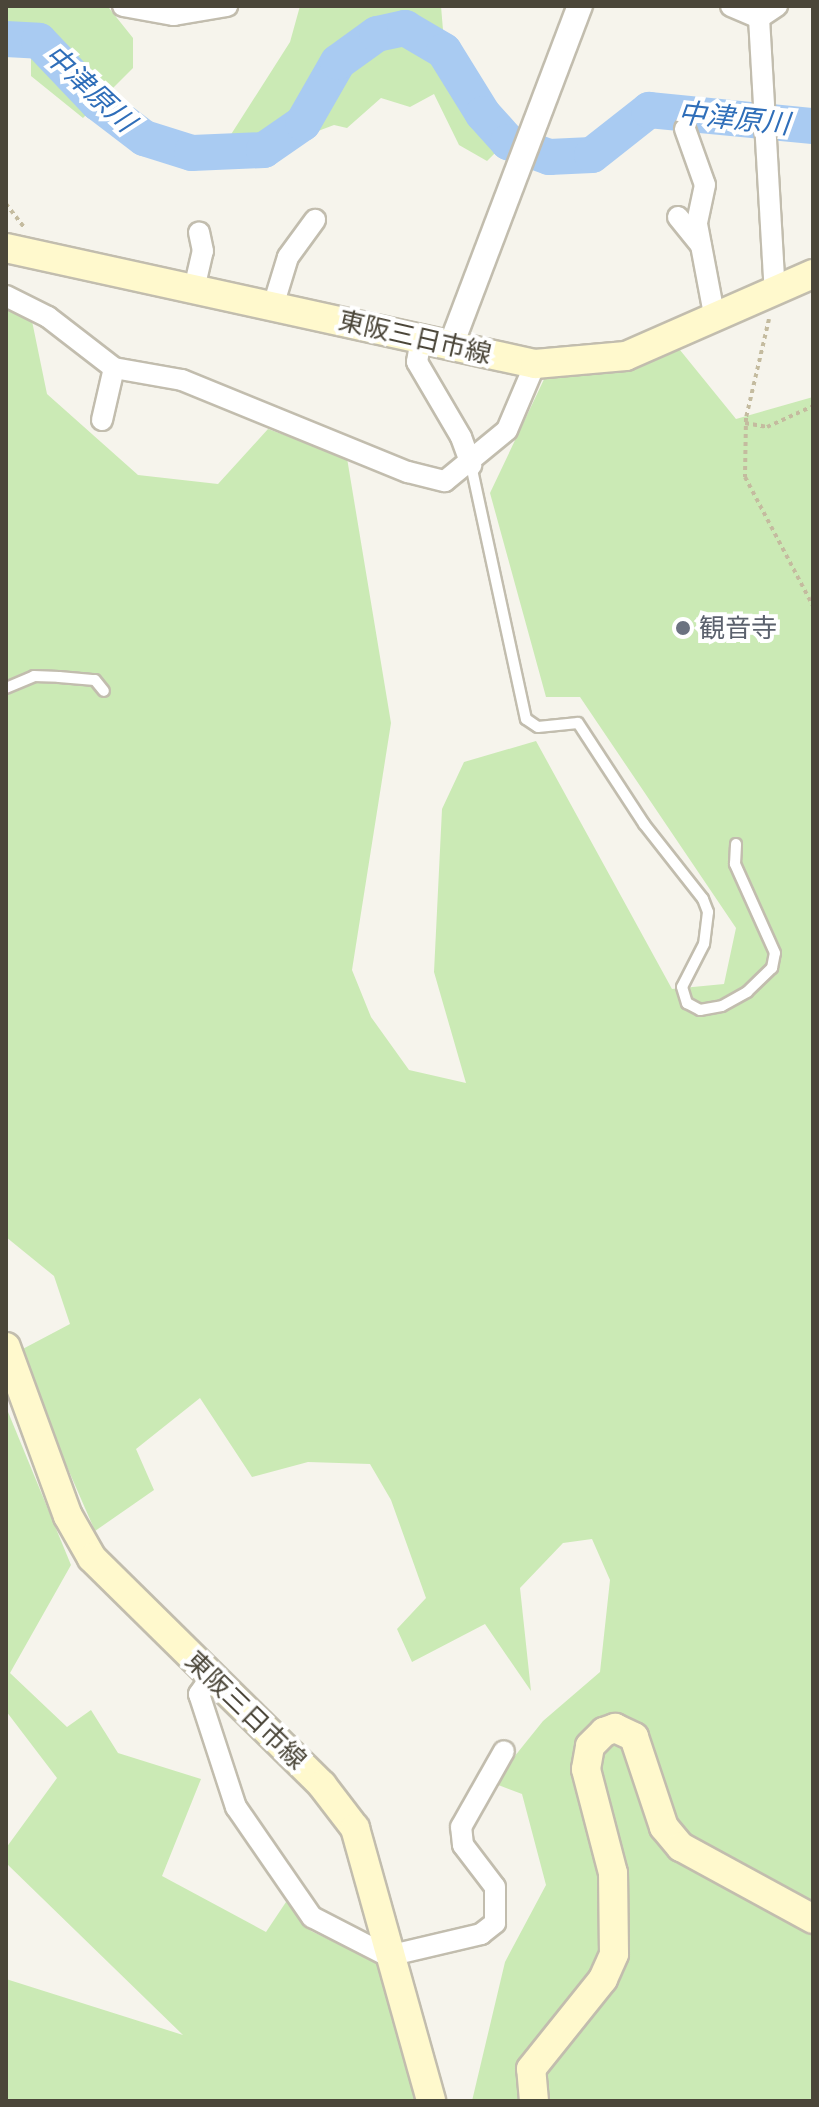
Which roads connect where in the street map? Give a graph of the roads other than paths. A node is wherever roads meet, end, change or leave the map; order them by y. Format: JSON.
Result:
{"nodes":[{"id":1,"x":123,"y":6,"type":"edge"},
{"id":2,"x":227,"y":6,"type":"edge"},
{"id":3,"x":580,"y":6,"type":"edge"},
{"id":4,"x":731,"y":6,"type":"edge"},
{"id":5,"x":777,"y":6,"type":"edge"},
{"id":6,"x":759,"y":18,"type":"junction"},
{"id":7,"x":685,"y":129,"type":"dead end"},
{"id":8,"x":678,"y":217,"type":"dead end"},
{"id":9,"x":315,"y":220,"type":"dead end"},
{"id":10,"x":199,"y":232,"type":"dead end"},
{"id":11,"x":701,"y":245,"type":"junction"},
{"id":12,"x":6,"y":248,"type":"edge"},
{"id":13,"x":813,"y":274,"type":"edge"},
{"id":14,"x":194,"y":289,"type":"junction"},
{"id":15,"x":775,"y":293,"type":"junction"},
{"id":16,"x":6,"y":296,"type":"edge"},
{"id":17,"x":273,"y":306,"type":"junction"},
{"id":18,"x":715,"y":319,"type":"junction"},
{"id":19,"x":421,"y":339,"type":"junction"},
{"id":20,"x":451,"y":345,"type":"junction"},
{"id":21,"x":535,"y":364,"type":"junction"},
{"id":22,"x":114,"y":368,"type":"junction"},
{"id":23,"x":102,"y":420,"type":"dead end"},
{"id":24,"x":471,"y":465,"type":"junction"},
{"id":25,"x":6,"y":688,"type":"edge"},
{"id":26,"x":104,"y":691,"type":"dead end"},
{"id":27,"x":736,"y":844,"type":"dead end"},
{"id":28,"x":6,"y":1347,"type":"edge"},
{"id":29,"x":211,"y":1677,"type":"junction"},
{"id":30,"x":504,"y":1751,"type":"dead end"},
{"id":31,"x":813,"y":1919,"type":"edge"},
{"id":32,"x":388,"y":1956,"type":"junction"},
{"id":33,"x":431,"y":2101,"type":"edge"},
{"id":34,"x":534,"y":2101,"type":"edge"}],
"edges":[{"from":1,"to":2,"type":"street"},
{"from":3,"to":20,"type":"street"},
{"from":4,"to":6,"type":"street"},
{"from":5,"to":6,"type":"street"},
{"from":6,"to":15,"type":"street"},
{"from":7,"to":11,"type":"street"},
{"from":8,"to":11,"type":"street"},
{"from":9,"to":17,"type":"street"},
{"from":10,"to":14,"type":"street"},
{"from":11,"to":18,"type":"street"},
{"from":12,"to":14,"type":"main road","name":"東阪三日市線"},
{"from":13,"to":15,"type":"main road","name":"東阪三日市線"},
{"from":14,"to":17,"type":"main road","name":"東阪三日市線"},
{"from":15,"to":18,"type":"main road","name":"東阪三日市線"},
{"from":16,"to":22,"type":"street"},
{"from":17,"to":19,"type":"main road","name":"東阪三日市線"},
{"from":18,"to":21,"type":"main road","name":"東阪三日市線"},
{"from":19,"to":20,"type":"main road","name":"東阪三日市線"},
{"from":19,"to":24,"type":"street"},
{"from":20,"to":21,"type":"main road","name":"東阪三日市線"},
{"from":21,"to":24,"type":"street"},
{"from":22,"to":23,"type":"street"},
{"from":22,"to":24,"type":"street"},
{"from":24,"to":27,"type":"lane"},
{"from":25,"to":26,"type":"lane"},
{"from":28,"to":29,"type":"main road","name":"東阪三日市線"},
{"from":29,"to":32,"type":"main road","name":"東阪三日市線"},
{"from":29,"to":32,"type":"street"},
{"from":30,"to":32,"type":"street"},
{"from":31,"to":34,"type":"main road"},
{"from":32,"to":33,"type":"main road","name":"東阪三日市線"}]}
